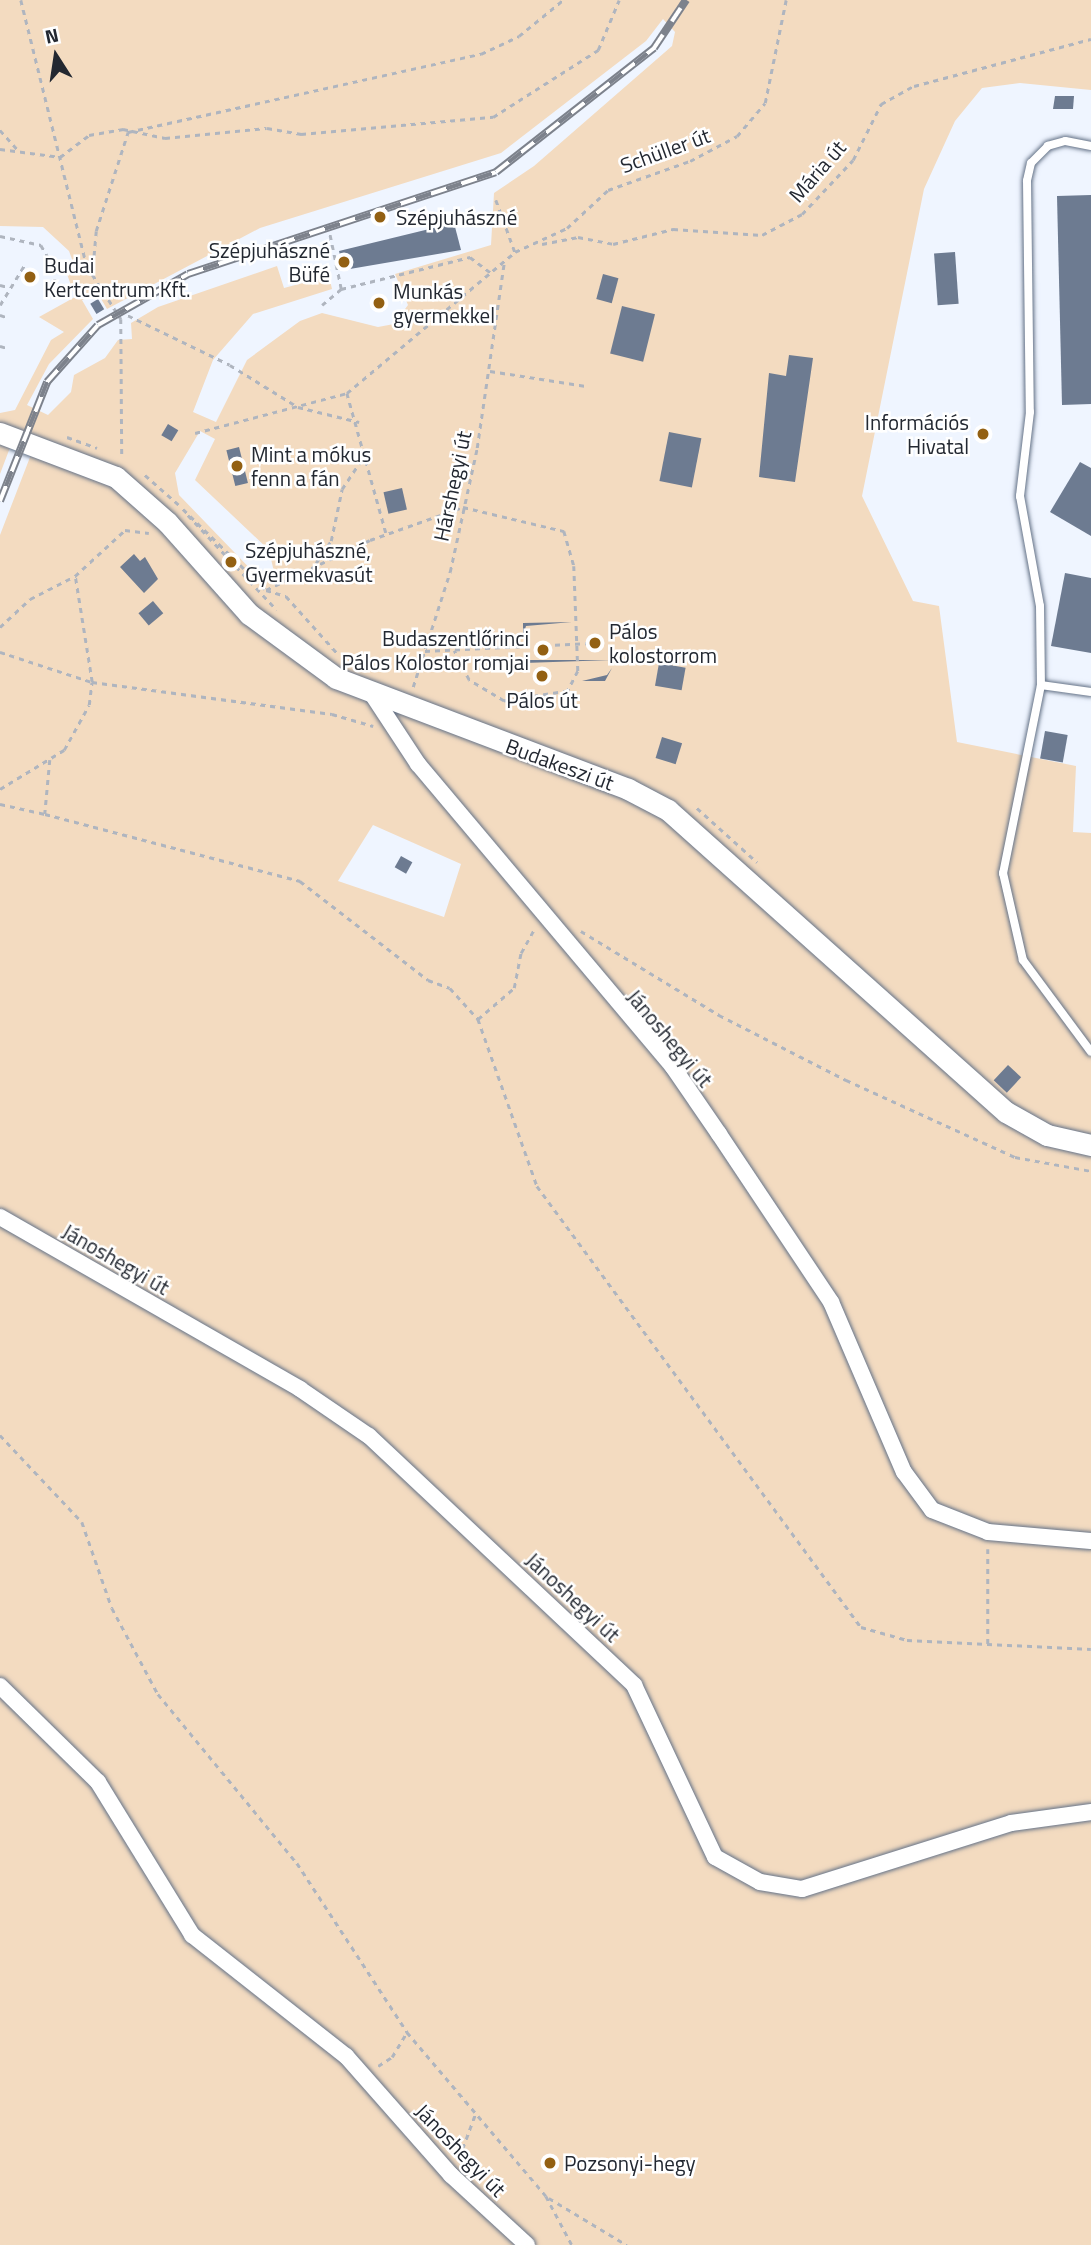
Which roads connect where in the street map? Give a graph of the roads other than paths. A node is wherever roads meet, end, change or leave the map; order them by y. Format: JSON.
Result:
{"nodes":[{"id":1,"x":1091,"y":146,"type":"edge"},
{"id":2,"x":0,"y":433,"type":"edge"},
{"id":3,"x":1041,"y":685,"type":"junction"},
{"id":4,"x":1091,"y":692,"type":"edge"},
{"id":5,"x":374,"y":697,"type":"junction"},
{"id":6,"x":405,"y":709,"type":"junction"},
{"id":7,"x":391,"y":728,"type":"junction"},
{"id":8,"x":1091,"y":1052,"type":"edge"},
{"id":9,"x":1091,"y":1145,"type":"edge"},
{"id":10,"x":0,"y":1217,"type":"edge"},
{"id":11,"x":1091,"y":1541,"type":"edge"},
{"id":12,"x":0,"y":1686,"type":"edge"},
{"id":13,"x":1091,"y":1812,"type":"edge"},
{"id":14,"x":527,"y":2245,"type":"edge"}],
"edges":[{"from":1,"to":3,"type":"lane"},
{"from":2,"to":5,"type":"main road","name":"Budakeszi út"},
{"from":3,"to":4,"type":"lane"},
{"from":3,"to":8,"type":"lane"},
{"from":5,"to":6,"type":"main road","name":"Budakeszi út"},
{"from":5,"to":7,"type":"street","name":"Jánoshegyi út"},
{"from":6,"to":7,"type":"street"},
{"from":6,"to":9,"type":"main road","name":"Budakeszi út"},
{"from":7,"to":11,"type":"street","name":"Jánoshegyi út"},
{"from":10,"to":13,"type":"street","name":"Jánoshegyi út"},
{"from":12,"to":14,"type":"street","name":"Jánoshegyi út"}]}
